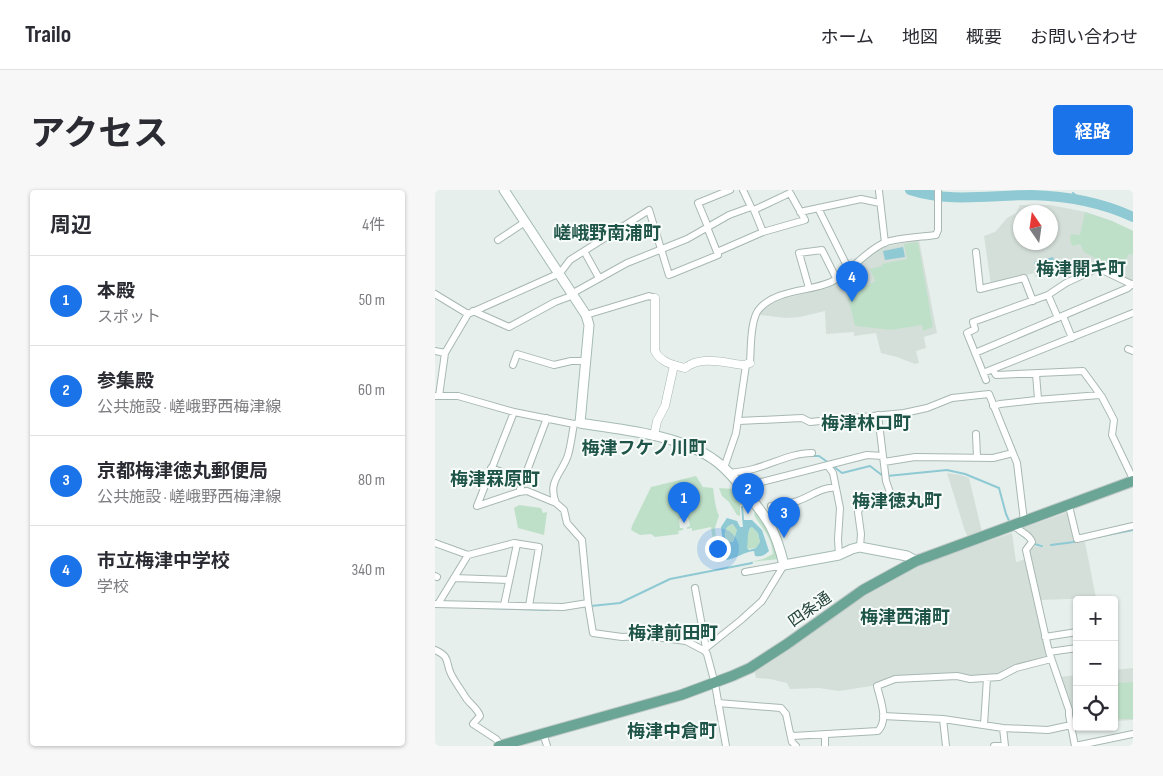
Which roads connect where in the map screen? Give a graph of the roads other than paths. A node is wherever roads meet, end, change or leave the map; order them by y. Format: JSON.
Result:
{"nodes":[{"id":1,"x":504,"y":190,"type":"edge"},
{"id":2,"x":730,"y":190,"type":"edge"},
{"id":3,"x":743,"y":190,"type":"edge"},
{"id":4,"x":938,"y":190,"type":"edge"},
{"id":5,"x":879,"y":191,"type":"edge"},
{"id":6,"x":880,"y":203,"type":"junction"},
{"id":7,"x":753,"y":208,"type":"junction"},
{"id":8,"x":818,"y":208,"type":"junction"},
{"id":9,"x":800,"y":212,"type":"junction"},
{"id":10,"x":525,"y":222,"type":"junction"},
{"id":11,"x":707,"y":227,"type":"junction"},
{"id":12,"x":763,"y":232,"type":"junction"},
{"id":13,"x":498,"y":240,"type":"dead end"},
{"id":14,"x":885,"y":243,"type":"junction"},
{"id":15,"x":661,"y":250,"type":"junction"},
{"id":16,"x":584,"y":251,"type":"junction"},
{"id":17,"x":717,"y":252,"type":"junction"},
{"id":18,"x":976,"y":252,"type":"dead end"},
{"id":19,"x":848,"y":268,"type":"junction"},
{"id":20,"x":560,"y":273,"type":"junction"},
{"id":21,"x":599,"y":278,"type":"junction"},
{"id":22,"x":837,"y":278,"type":"junction"},
{"id":23,"x":1133,"y":284,"type":"edge"},
{"id":24,"x":809,"y":288,"type":"junction"},
{"id":25,"x":435,"y":294,"type":"edge"},
{"id":26,"x":574,"y":294,"type":"junction"},
{"id":27,"x":1048,"y":295,"type":"junction"},
{"id":28,"x":655,"y":298,"type":"joint"},
{"id":29,"x":1033,"y":301,"type":"junction"},
{"id":30,"x":471,"y":313,"type":"junction"},
{"id":31,"x":1133,"y":313,"type":"edge"},
{"id":32,"x":586,"y":315,"type":"junction"},
{"id":33,"x":1061,"y":317,"type":"junction"},
{"id":34,"x":1072,"y":338,"type":"junction"},
{"id":35,"x":435,"y":351,"type":"edge"},
{"id":36,"x":445,"y":353,"type":"junction"},
{"id":37,"x":975,"y":353,"type":"junction"},
{"id":38,"x":586,"y":360,"type":"junction"},
{"id":39,"x":748,"y":364,"type":"junction"},
{"id":40,"x":513,"y":365,"type":"dead end"},
{"id":41,"x":674,"y":365,"type":"junction"},
{"id":42,"x":993,"y":370,"type":"junction"},
{"id":43,"x":1036,"y":374,"type":"junction"},
{"id":44,"x":1100,"y":395,"type":"junction"},
{"id":45,"x":437,"y":396,"type":"edge"},
{"id":46,"x":1038,"y":399,"type":"junction"},
{"id":47,"x":993,"y":406,"type":"junction"},
{"id":48,"x":513,"y":412,"type":"junction"},
{"id":49,"x":878,"y":415,"type":"junction"},
{"id":50,"x":547,"y":418,"type":"junction"},
{"id":51,"x":739,"y":421,"type":"junction"},
{"id":52,"x":577,"y":423,"type":"junction"},
{"id":53,"x":977,"y":434,"type":"dead end"},
{"id":54,"x":654,"y":436,"type":"junction"},
{"id":55,"x":812,"y":453,"type":"dead end"},
{"id":56,"x":1013,"y":453,"type":"junction"},
{"id":57,"x":977,"y":457,"type":"junction"},
{"id":58,"x":883,"y":459,"type":"junction"},
{"id":59,"x":829,"y":466,"type":"junction"},
{"id":60,"x":491,"y":468,"type":"junction"},
{"id":61,"x":727,"y":470,"type":"junction"},
{"id":62,"x":523,"y":480,"type":"junction"},
{"id":63,"x":1133,"y":480,"type":"edge"},
{"id":64,"x":742,"y":488,"type":"junction"},
{"id":65,"x":835,"y":488,"type":"junction"},
{"id":66,"x":519,"y":492,"type":"junction"},
{"id":67,"x":556,"y":503,"type":"junction"},
{"id":68,"x":771,"y":506,"type":"dead end"},
{"id":69,"x":1069,"y":506,"type":"junction"},
{"id":70,"x":1019,"y":523,"type":"junction"},
{"id":71,"x":1133,"y":526,"type":"edge"},
{"id":72,"x":435,"y":543,"type":"edge"},
{"id":73,"x":517,"y":544,"type":"junction"},
{"id":74,"x":860,"y":548,"type":"junction"},
{"id":75,"x":468,"y":555,"type":"junction"},
{"id":76,"x":839,"y":555,"type":"junction"},
{"id":77,"x":916,"y":561,"type":"junction"},
{"id":78,"x":784,"y":565,"type":"junction"},
{"id":79,"x":745,"y":572,"type":"dead end"},
{"id":80,"x":454,"y":578,"type":"junction"},
{"id":81,"x":509,"y":580,"type":"junction"},
{"id":82,"x":695,"y":588,"type":"dead end"},
{"id":83,"x":589,"y":603,"type":"junction"},
{"id":84,"x":437,"y":604,"type":"edge"},
{"id":85,"x":504,"y":605,"type":"junction"},
{"id":86,"x":529,"y":606,"type":"junction"},
{"id":87,"x":1073,"y":633,"type":"edge"},
{"id":88,"x":1045,"y":637,"type":"junction"},
{"id":89,"x":1073,"y":649,"type":"edge"},
{"id":90,"x":435,"y":650,"type":"edge"},
{"id":91,"x":705,"y":650,"type":"junction"},
{"id":92,"x":1050,"y":656,"type":"junction"},
{"id":93,"x":987,"y":678,"type":"junction"},
{"id":94,"x":715,"y":684,"type":"junction"},
{"id":95,"x":718,"y":703,"type":"junction"},
{"id":96,"x":883,"y":716,"type":"junction"},
{"id":97,"x":943,"y":719,"type":"junction"},
{"id":98,"x":984,"y":725,"type":"junction"},
{"id":99,"x":1071,"y":725,"type":"junction"},
{"id":100,"x":1003,"y":728,"type":"junction"},
{"id":101,"x":543,"y":733,"type":"junction"},
{"id":102,"x":790,"y":733,"type":"junction"},
{"id":103,"x":825,"y":734,"type":"junction"},
{"id":104,"x":1133,"y":734,"type":"edge"},
{"id":105,"x":500,"y":746,"type":"edge"},
{"id":106,"x":547,"y":746,"type":"edge"},
{"id":107,"x":726,"y":746,"type":"edge"},
{"id":108,"x":796,"y":746,"type":"edge"},
{"id":109,"x":825,"y":746,"type":"edge"},
{"id":110,"x":946,"y":746,"type":"edge"},
{"id":111,"x":993,"y":746,"type":"edge"},
{"id":112,"x":1005,"y":746,"type":"edge"},
{"id":113,"x":1075,"y":746,"type":"edge"}],
"edges":[{"from":1,"to":10,"type":"main road"},
{"from":2,"to":11,"type":"street"},
{"from":3,"to":7,"type":"street"},
{"from":4,"to":14,"type":"street"},
{"from":5,"to":6,"type":"street"},
{"from":6,"to":8,"type":"street"},
{"from":6,"to":14,"type":"street"},
{"from":7,"to":9,"type":"street"},
{"from":7,"to":11,"type":"street"},
{"from":7,"to":12,"type":"street"},
{"from":8,"to":9,"type":"street"},
{"from":8,"to":19,"type":"street"},
{"from":9,"to":12,"type":"street"},
{"from":10,"to":13,"type":"street"},
{"from":10,"to":20,"type":"main road"},
{"from":11,"to":15,"type":"street"},
{"from":11,"to":17,"type":"street"},
{"from":12,"to":17,"type":"street"},
{"from":14,"to":19,"type":"street"},
{"from":15,"to":16,"type":"street"},
{"from":15,"to":17,"type":"street"},
{"from":15,"to":21,"type":"street"},
{"from":16,"to":20,"type":"street"},
{"from":16,"to":21,"type":"street"},
{"from":18,"to":29,"type":"street"},
{"from":19,"to":22,"type":"street"},
{"from":20,"to":26,"type":"main road"},
{"from":20,"to":30,"type":"street"},
{"from":21,"to":26,"type":"street"},
{"from":22,"to":24,"type":"street"},
{"from":22,"to":24,"type":"street"},
{"from":23,"to":27,"type":"street"},
{"from":23,"to":33,"type":"street"},
{"from":24,"to":39,"type":"street"},
{"from":25,"to":30,"type":"street"},
{"from":26,"to":30,"type":"street"},
{"from":26,"to":32,"type":"main road"},
{"from":27,"to":29,"type":"street"},
{"from":27,"to":33,"type":"street"},
{"from":28,"to":32,"type":"street"},
{"from":28,"to":41,"type":"street"},
{"from":29,"to":37,"type":"street"},
{"from":30,"to":36,"type":"street"},
{"from":31,"to":34,"type":"street"},
{"from":32,"to":38,"type":"main road"},
{"from":33,"to":34,"type":"street"},
{"from":33,"to":37,"type":"street"},
{"from":34,"to":42,"type":"street"},
{"from":35,"to":36,"type":"street"},
{"from":36,"to":45,"type":"street"},
{"from":37,"to":42,"type":"street"},
{"from":38,"to":40,"type":"street"},
{"from":38,"to":52,"type":"main road"},
{"from":39,"to":41,"type":"street"},
{"from":39,"to":51,"type":"street"},
{"from":41,"to":54,"type":"street"},
{"from":42,"to":43,"type":"street"},
{"from":43,"to":44,"type":"street"},
{"from":43,"to":46,"type":"street"},
{"from":44,"to":46,"type":"street"},
{"from":44,"to":63,"type":"street"},
{"from":45,"to":48,"type":"street"},
{"from":46,"to":47,"type":"street"},
{"from":47,"to":49,"type":"street"},
{"from":47,"to":56,"type":"street"},
{"from":48,"to":50,"type":"street"},
{"from":48,"to":60,"type":"street"},
{"from":49,"to":51,"type":"street"},
{"from":49,"to":58,"type":"street"},
{"from":50,"to":52,"type":"street"},
{"from":50,"to":62,"type":"street"},
{"from":51,"to":61,"type":"street"},
{"from":52,"to":54,"type":"main road"},
{"from":52,"to":67,"type":"street"},
{"from":53,"to":57,"type":"street"},
{"from":54,"to":61,"type":"main road"},
{"from":55,"to":61,"type":"street"},
{"from":56,"to":57,"type":"street"},
{"from":56,"to":70,"type":"street"},
{"from":57,"to":58,"type":"street"},
{"from":58,"to":59,"type":"street"},
{"from":58,"to":74,"type":"street"},
{"from":59,"to":64,"type":"street"},
{"from":59,"to":65,"type":"street"},
{"from":60,"to":62,"type":"street"},
{"from":60,"to":66,"type":"street"},
{"from":61,"to":64,"type":"main road"},
{"from":62,"to":66,"type":"street"},
{"from":63,"to":69,"type":"main road","name":"四条通"},
{"from":64,"to":78,"type":"main road"},
{"from":65,"to":68,"type":"street"},
{"from":65,"to":76,"type":"street"},
{"from":66,"to":67,"type":"street"},
{"from":67,"to":83,"type":"street"},
{"from":69,"to":70,"type":"main road","name":"四条通"},
{"from":69,"to":71,"type":"street"},
{"from":70,"to":77,"type":"main road","name":"四条通"},
{"from":70,"to":88,"type":"street"},
{"from":72,"to":75,"type":"street"},
{"from":73,"to":75,"type":"street"},
{"from":73,"to":81,"type":"street"},
{"from":73,"to":86,"type":"street"},
{"from":74,"to":76,"type":"main road"},
{"from":74,"to":77,"type":"main road"},
{"from":75,"to":80,"type":"street"},
{"from":76,"to":78,"type":"main road"},
{"from":77,"to":94,"type":"main road","name":"四条通"},
{"from":78,"to":79,"type":"street"},
{"from":78,"to":91,"type":"street"},
{"from":80,"to":81,"type":"street"},
{"from":80,"to":84,"type":"street"},
{"from":81,"to":85,"type":"street"},
{"from":82,"to":91,"type":"street"},
{"from":83,"to":86,"type":"street"},
{"from":83,"to":91,"type":"street"},
{"from":84,"to":85,"type":"street"},
{"from":85,"to":86,"type":"street"},
{"from":87,"to":88,"type":"street"},
{"from":88,"to":92,"type":"street"},
{"from":89,"to":92,"type":"street"},
{"from":90,"to":105,"type":"street"},
{"from":91,"to":94,"type":"street"},
{"from":92,"to":93,"type":"street"},
{"from":92,"to":99,"type":"street"},
{"from":93,"to":96,"type":"street"},
{"from":93,"to":98,"type":"street"},
{"from":94,"to":95,"type":"street"},
{"from":94,"to":101,"type":"main road","name":"四条通"},
{"from":95,"to":102,"type":"street"},
{"from":95,"to":107,"type":"street"},
{"from":96,"to":97,"type":"street"},
{"from":96,"to":103,"type":"street"},
{"from":97,"to":98,"type":"street"},
{"from":97,"to":110,"type":"street"},
{"from":98,"to":100,"type":"street"},
{"from":99,"to":100,"type":"street"},
{"from":99,"to":113,"type":"street"},
{"from":100,"to":112,"type":"street"},
{"from":101,"to":105,"type":"main road","name":"四条通"},
{"from":101,"to":106,"type":"street"},
{"from":102,"to":103,"type":"street"},
{"from":102,"to":108,"type":"street"},
{"from":103,"to":109,"type":"street"},
{"from":104,"to":113,"type":"street"},
{"from":111,"to":112,"type":"street"}]}
